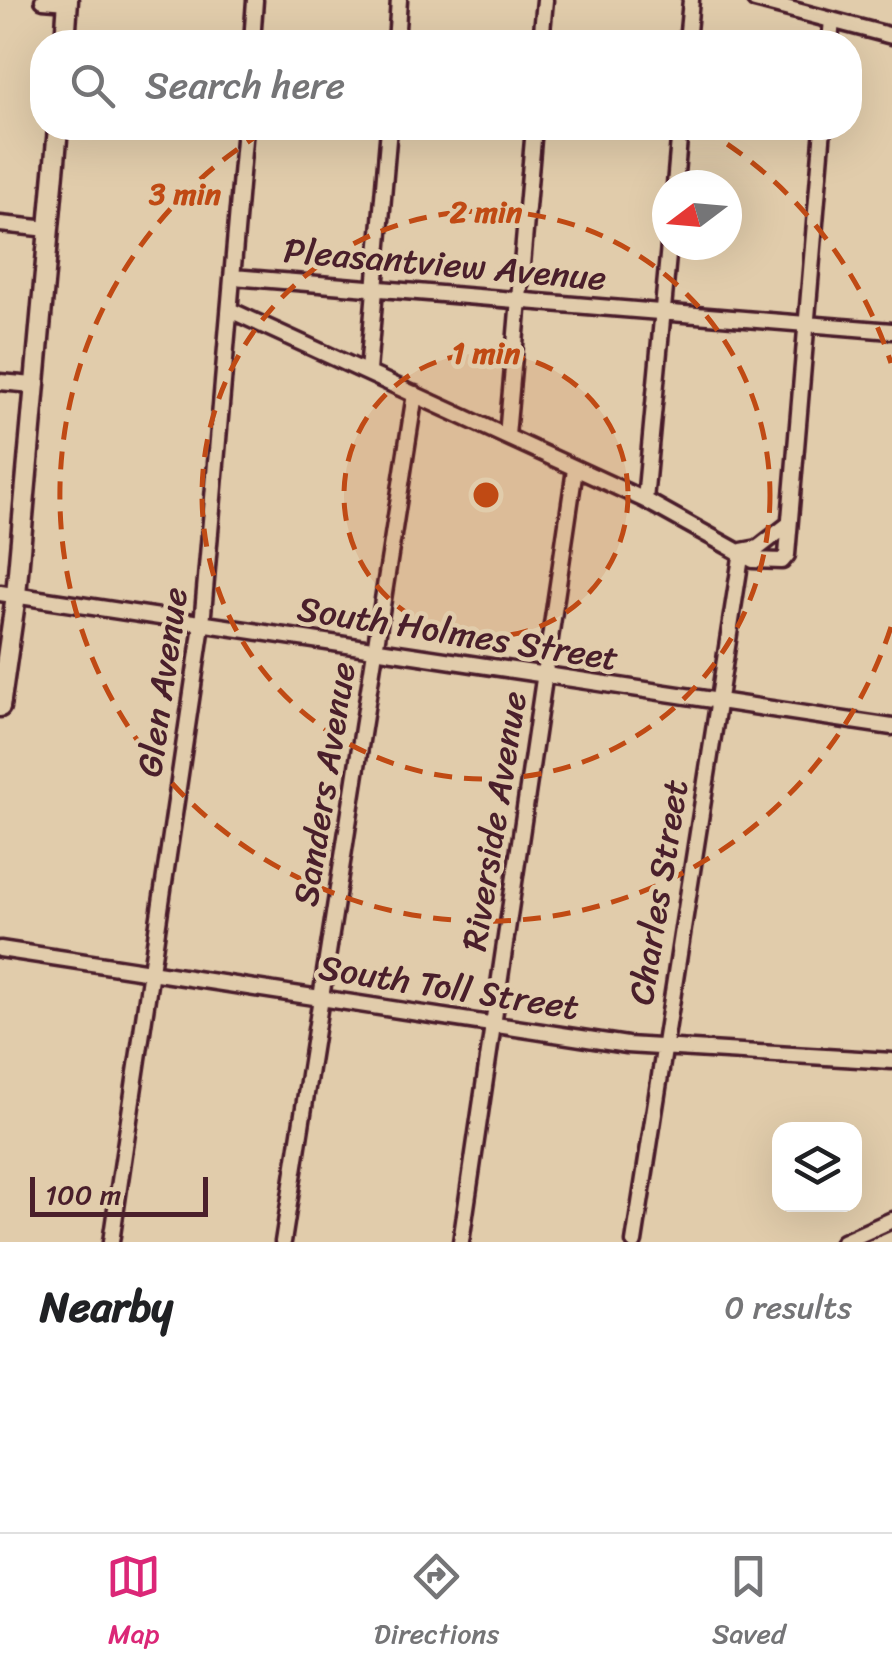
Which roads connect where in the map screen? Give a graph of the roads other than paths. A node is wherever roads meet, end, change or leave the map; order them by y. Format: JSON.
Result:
{"nodes":[{"id":1,"x":42,"y":0,"type":"edge"},
{"id":2,"x":255,"y":0,"type":"edge"},
{"id":3,"x":399,"y":0,"type":"edge"},
{"id":4,"x":545,"y":0,"type":"edge"},
{"id":5,"x":691,"y":0,"type":"edge"},
{"id":6,"x":755,"y":0,"type":"edge"},
{"id":7,"x":68,"y":1,"type":"edge"},
{"id":8,"x":801,"y":6,"type":"edge"},
{"id":9,"x":832,"y":20,"type":"junction"},
{"id":10,"x":65,"y":30,"type":"edge"},
{"id":11,"x":253,"y":30,"type":"edge"},
{"id":12,"x":397,"y":30,"type":"edge"},
{"id":13,"x":542,"y":30,"type":"edge"},
{"id":14,"x":688,"y":30,"type":"edge"},
{"id":15,"x":831,"y":30,"type":"edge"},
{"id":16,"x":892,"y":36,"type":"edge"},
{"id":17,"x":57,"y":140,"type":"edge"},
{"id":18,"x":244,"y":140,"type":"edge"},
{"id":19,"x":388,"y":140,"type":"edge"},
{"id":20,"x":533,"y":140,"type":"edge"},
{"id":21,"x":679,"y":140,"type":"edge"},
{"id":22,"x":822,"y":140,"type":"edge"},
{"id":23,"x":676,"y":170,"type":"edge"},
{"id":24,"x":0,"y":224,"type":"edge"},
{"id":25,"x":50,"y":230,"type":"junction"},
{"id":26,"x":669,"y":260,"type":"edge"},
{"id":27,"x":233,"y":277,"type":"junction"},
{"id":28,"x":376,"y":287,"type":"junction"},
{"id":29,"x":519,"y":300,"type":"junction"},
{"id":30,"x":230,"y":310,"type":"junction"},
{"id":31,"x":664,"y":311,"type":"junction"},
{"id":32,"x":806,"y":324,"type":"junction"},
{"id":33,"x":892,"y":332,"type":"edge"},
{"id":34,"x":368,"y":371,"type":"junction"},
{"id":35,"x":0,"y":382,"type":"edge"},
{"id":36,"x":33,"y":385,"type":"junction"},
{"id":37,"x":415,"y":394,"type":"junction"},
{"id":38,"x":507,"y":436,"type":"junction"},
{"id":39,"x":575,"y":469,"type":"junction"},
{"id":40,"x":645,"y":500,"type":"junction"},
{"id":41,"x":790,"y":524,"type":"junction"},
{"id":42,"x":742,"y":551,"type":"junction"},
{"id":43,"x":8,"y":594,"type":"edge"},
{"id":44,"x":202,"y":625,"type":"junction"},
{"id":45,"x":375,"y":650,"type":"junction"},
{"id":46,"x":546,"y":676,"type":"junction"},
{"id":47,"x":718,"y":703,"type":"junction"},
{"id":48,"x":0,"y":708,"type":"edge"},
{"id":49,"x":892,"y":728,"type":"edge"},
{"id":50,"x":0,"y":949,"type":"edge"},
{"id":51,"x":152,"y":973,"type":"junction"},
{"id":52,"x":322,"y":997,"type":"junction"},
{"id":53,"x":493,"y":1025,"type":"junction"},
{"id":54,"x":664,"y":1047,"type":"junction"},
{"id":55,"x":892,"y":1060,"type":"edge"},
{"id":56,"x":892,"y":1220,"type":"edge"},
{"id":57,"x":111,"y":1242,"type":"edge"},
{"id":58,"x":283,"y":1242,"type":"edge"},
{"id":59,"x":461,"y":1242,"type":"edge"},
{"id":60,"x":634,"y":1242,"type":"edge"},
{"id":61,"x":844,"y":1242,"type":"edge"}],
"edges":[{"from":1,"to":7,"type":"street"},
{"from":2,"to":11,"type":"street"},
{"from":3,"to":12,"type":"street"},
{"from":4,"to":13,"type":"street"},
{"from":5,"to":14,"type":"street"},
{"from":6,"to":8,"type":"street"},
{"from":7,"to":10,"type":"main road"},
{"from":8,"to":9,"type":"street"},
{"from":9,"to":15,"type":"street"},
{"from":9,"to":16,"type":"street"},
{"from":17,"to":25,"type":"main road"},
{"from":18,"to":27,"type":"street","name":"Glen Avenue"},
{"from":19,"to":28,"type":"street"},
{"from":20,"to":29,"type":"street"},
{"from":21,"to":23,"type":"street"},
{"from":22,"to":32,"type":"street"},
{"from":24,"to":25,"type":"street"},
{"from":25,"to":36,"type":"main road"},
{"from":26,"to":31,"type":"street"},
{"from":27,"to":28,"type":"street","name":"Pleasantview Avenue"},
{"from":27,"to":30,"type":"street","name":"Glen Avenue"},
{"from":28,"to":29,"type":"street","name":"Pleasantview Avenue"},
{"from":28,"to":34,"type":"street"},
{"from":29,"to":31,"type":"street","name":"Pleasantview Avenue"},
{"from":29,"to":38,"type":"street"},
{"from":30,"to":34,"type":"street"},
{"from":30,"to":44,"type":"street","name":"Glen Avenue"},
{"from":31,"to":32,"type":"street","name":"Pleasantview Avenue"},
{"from":31,"to":40,"type":"street"},
{"from":32,"to":33,"type":"street","name":"Pleasantview Avenue"},
{"from":32,"to":41,"type":"street"},
{"from":34,"to":37,"type":"street"},
{"from":35,"to":36,"type":"street"},
{"from":36,"to":43,"type":"main road"},
{"from":37,"to":38,"type":"street"},
{"from":37,"to":45,"type":"street","name":"Sanders Avenue"},
{"from":38,"to":39,"type":"street"},
{"from":39,"to":40,"type":"street"},
{"from":39,"to":46,"type":"street","name":"Riverside Avenue"},
{"from":40,"to":42,"type":"street"},
{"from":41,"to":42,"type":"street"},
{"from":41,"to":42,"type":"street"},
{"from":42,"to":47,"type":"street","name":"Charles Street"},
{"from":43,"to":44,"type":"street","name":"South Holmes Street"},
{"from":43,"to":48,"type":"main road"},
{"from":44,"to":45,"type":"street","name":"South Holmes Street"},
{"from":44,"to":51,"type":"street","name":"Glen Avenue"},
{"from":45,"to":46,"type":"street","name":"South Holmes Street"},
{"from":45,"to":52,"type":"street","name":"Sanders Avenue"},
{"from":46,"to":47,"type":"street","name":"South Holmes Street"},
{"from":46,"to":53,"type":"street","name":"Riverside Avenue"},
{"from":47,"to":49,"type":"street","name":"South Holmes Street"},
{"from":47,"to":54,"type":"street","name":"Charles Street"},
{"from":50,"to":51,"type":"street","name":"South Toll Street"},
{"from":51,"to":52,"type":"street","name":"South Toll Street"},
{"from":51,"to":57,"type":"street","name":"Glen Avenue"},
{"from":52,"to":53,"type":"street","name":"South Toll Street"},
{"from":52,"to":58,"type":"street","name":"Sanders Avenue"},
{"from":53,"to":54,"type":"street","name":"South Toll Street"},
{"from":53,"to":59,"type":"street","name":"Riverside Avenue"},
{"from":54,"to":55,"type":"street","name":"South Toll Street"},
{"from":54,"to":60,"type":"street","name":"Charles Street"},
{"from":56,"to":61,"type":"street"}]}
